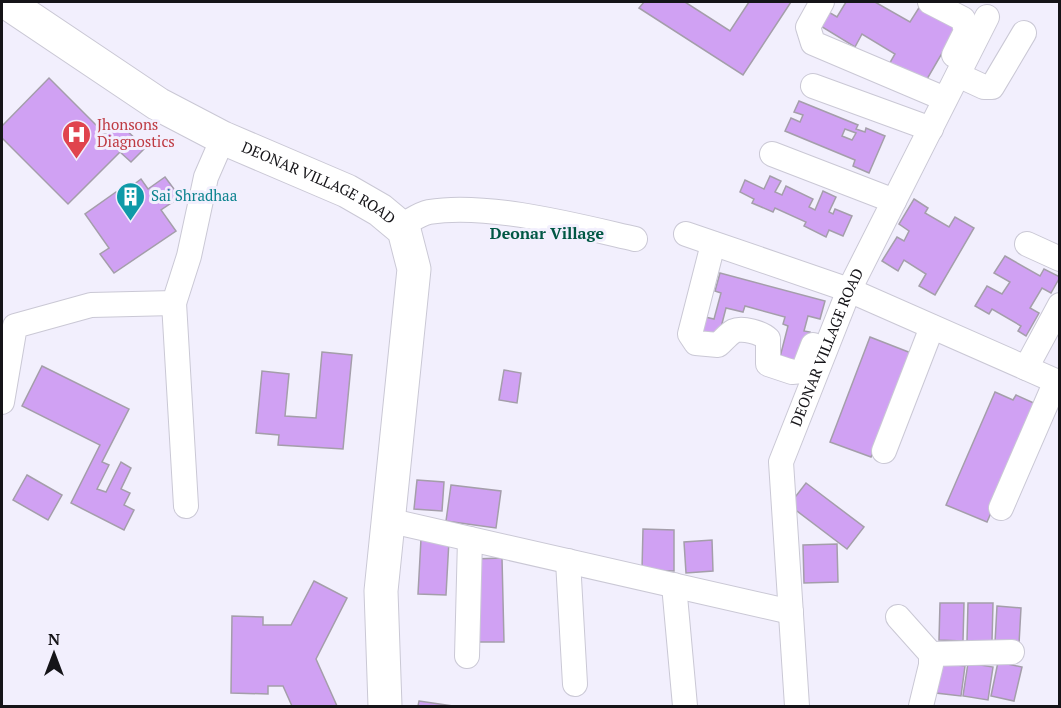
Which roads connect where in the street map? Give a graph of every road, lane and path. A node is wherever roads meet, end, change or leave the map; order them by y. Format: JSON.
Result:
{"nodes":[{"id":1,"x":6,"y":2,"type":"edge"},
{"id":2,"x":822,"y":2,"type":"edge"},
{"id":3,"x":930,"y":2,"type":"edge"},
{"id":4,"x":987,"y":17,"type":"dead end"},
{"id":5,"x":1024,"y":33,"type":"dead end"},
{"id":6,"x":958,"y":75,"type":"junction"},
{"id":7,"x":813,"y":86,"type":"dead end"},
{"id":8,"x":939,"y":97,"type":"junction"},
{"id":9,"x":931,"y":129,"type":"junction"},
{"id":10,"x":223,"y":138,"type":"junction"},
{"id":11,"x":772,"y":154,"type":"dead end"},
{"id":12,"x":894,"y":201,"type":"junction"},
{"id":13,"x":400,"y":226,"type":"junction"},
{"id":14,"x":686,"y":234,"type":"dead end"},
{"id":15,"x":635,"y":239,"type":"dead end"},
{"id":16,"x":713,"y":244,"type":"junction"},
{"id":17,"x":1027,"y":244,"type":"dead end"},
{"id":18,"x":1059,"y":259,"type":"edge"},
{"id":19,"x":849,"y":290,"type":"junction"},
{"id":20,"x":174,"y":303,"type":"junction"},
{"id":21,"x":1059,"y":305,"type":"edge"},
{"id":22,"x":825,"y":316,"type":"dead end"},
{"id":23,"x":932,"y":327,"type":"junction"},
{"id":24,"x":1059,"y":340,"type":"edge"},
{"id":25,"x":1045,"y":376,"type":"edge"},
{"id":26,"x":2,"y":402,"type":"edge"},
{"id":27,"x":884,"y":451,"type":"dead end"},
{"id":28,"x":186,"y":506,"type":"dead end"},
{"id":29,"x":1001,"y":508,"type":"dead end"},
{"id":30,"x":387,"y":520,"type":"junction"},
{"id":31,"x":470,"y":539,"type":"junction"},
{"id":32,"x":568,"y":561,"type":"junction"},
{"id":33,"x":674,"y":585,"type":"junction"},
{"id":34,"x":790,"y":612,"type":"junction"},
{"id":35,"x":898,"y":617,"type":"dead end"},
{"id":36,"x":1011,"y":652,"type":"dead end"},
{"id":37,"x":931,"y":654,"type":"junction"},
{"id":38,"x":467,"y":656,"type":"dead end"},
{"id":39,"x":575,"y":684,"type":"dead end"},
{"id":40,"x":385,"y":706,"type":"edge"},
{"id":41,"x":685,"y":706,"type":"edge"},
{"id":42,"x":797,"y":706,"type":"edge"},
{"id":43,"x":921,"y":706,"type":"edge"}],
"edges":[{"from":1,"to":10,"type":"main road","name":"DEONAR VILLAGE ROAD"},
{"from":2,"to":8,"type":"street"},
{"from":3,"to":8,"type":"street"},
{"from":4,"to":6,"type":"street","name":"DEONAR VILLAGE ROAD"},
{"from":5,"to":6,"type":"street"},
{"from":6,"to":8,"type":"street","name":"DEONAR VILLAGE ROAD"},
{"from":7,"to":9,"type":"street"},
{"from":8,"to":9,"type":"street","name":"DEONAR VILLAGE ROAD"},
{"from":9,"to":12,"type":"street","name":"DEONAR VILLAGE ROAD"},
{"from":10,"to":13,"type":"main road","name":"DEONAR VILLAGE ROAD"},
{"from":10,"to":20,"type":"street"},
{"from":11,"to":12,"type":"street"},
{"from":12,"to":19,"type":"street","name":"DEONAR VILLAGE ROAD"},
{"from":13,"to":15,"type":"street"},
{"from":13,"to":30,"type":"main road","name":"DEONAR VILLAGE ROAD"},
{"from":14,"to":16,"type":"street"},
{"from":16,"to":19,"type":"street"},
{"from":16,"to":22,"type":"street"},
{"from":17,"to":18,"type":"street"},
{"from":19,"to":23,"type":"street"},
{"from":19,"to":34,"type":"street","name":"DEONAR VILLAGE ROAD"},
{"from":20,"to":26,"type":"street"},
{"from":20,"to":28,"type":"street"},
{"from":21,"to":25,"type":"street"},
{"from":23,"to":25,"type":"street"},
{"from":23,"to":27,"type":"street"},
{"from":24,"to":25,"type":"street"},
{"from":25,"to":29,"type":"street"},
{"from":30,"to":31,"type":"street"},
{"from":30,"to":40,"type":"main road","name":"DEONAR VILLAGE ROAD"},
{"from":31,"to":32,"type":"street"},
{"from":31,"to":38,"type":"street"},
{"from":32,"to":33,"type":"street"},
{"from":32,"to":39,"type":"street"},
{"from":33,"to":34,"type":"street"},
{"from":33,"to":41,"type":"street"},
{"from":34,"to":42,"type":"street","name":"DEONAR VILLAGE ROAD"},
{"from":35,"to":37,"type":"street"},
{"from":36,"to":37,"type":"street"},
{"from":37,"to":43,"type":"street"}]}
